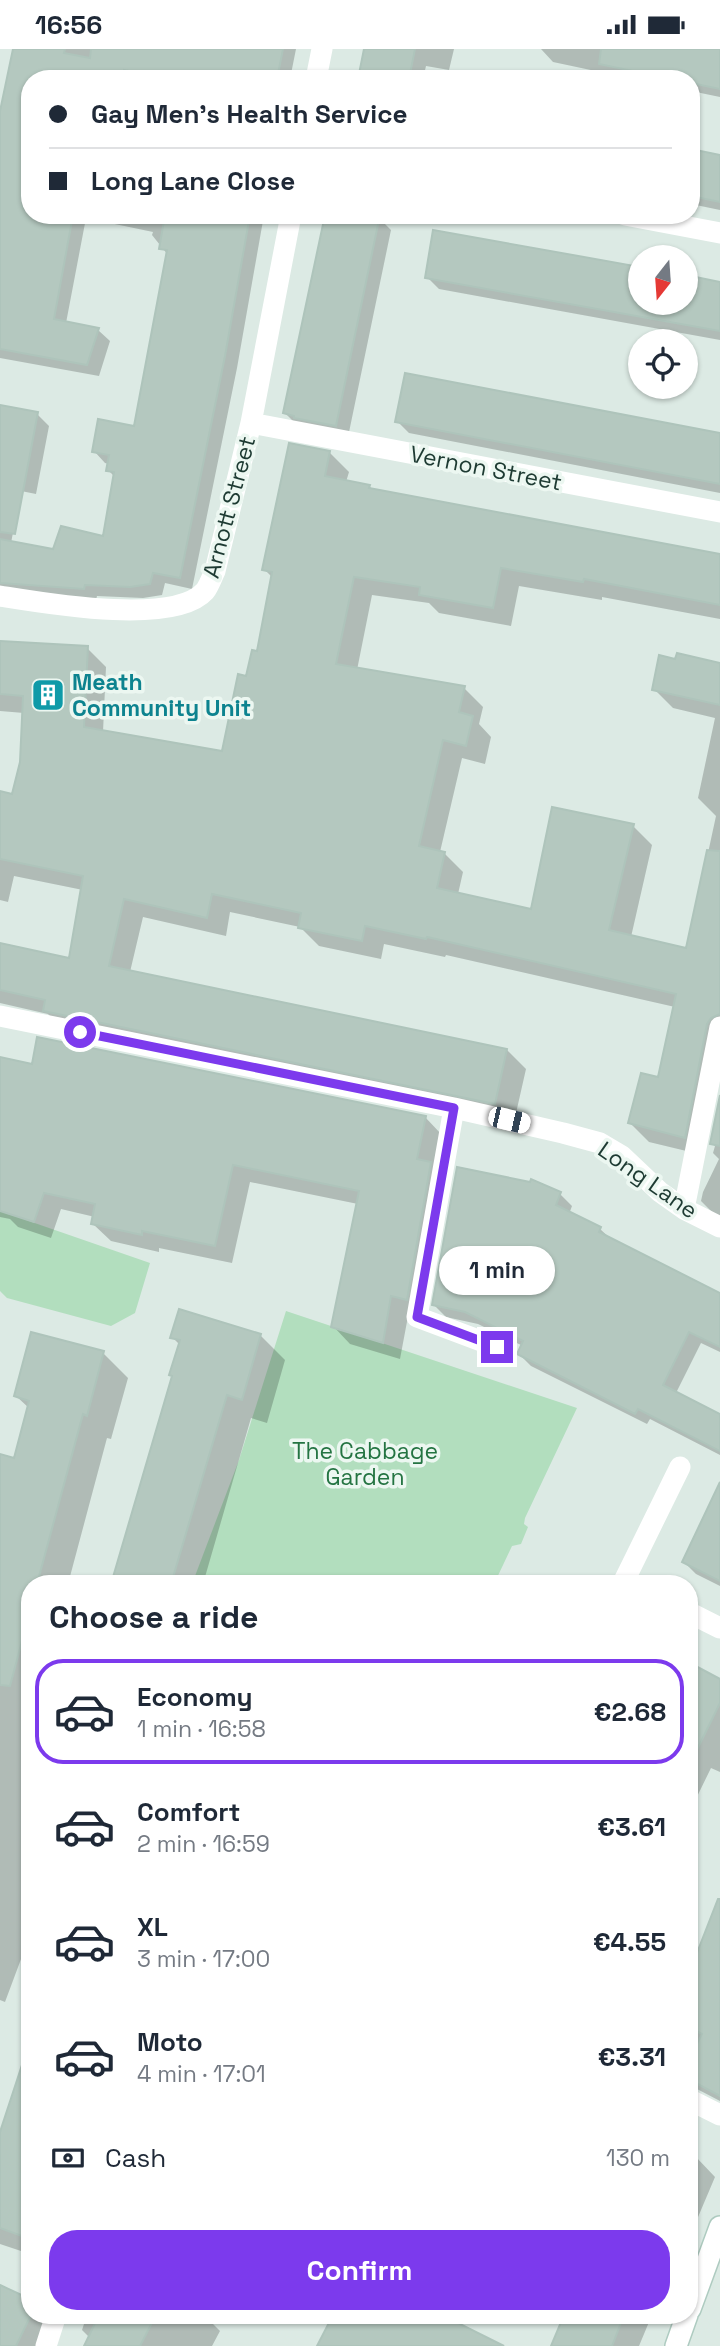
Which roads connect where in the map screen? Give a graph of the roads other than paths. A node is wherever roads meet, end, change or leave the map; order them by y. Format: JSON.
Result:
{"nodes":[{"id":1,"x":322,"y":49,"type":"edge"},
{"id":2,"x":318,"y":70,"type":"edge"},
{"id":3,"x":288,"y":224,"type":"edge"},
{"id":4,"x":672,"y":224,"type":"edge"},
{"id":5,"x":720,"y":233,"type":"edge"},
{"id":6,"x":251,"y":423,"type":"junction"},
{"id":7,"x":720,"y":512,"type":"edge"},
{"id":8,"x":0,"y":596,"type":"edge"},
{"id":9,"x":0,"y":1016,"type":"edge"},
{"id":10,"x":720,"y":1027,"type":"edge"},
{"id":11,"x":454,"y":1108,"type":"junction"},
{"id":12,"x":684,"y":1209,"type":"junction"},
{"id":13,"x":720,"y":1227,"type":"edge"},
{"id":14,"x":497,"y":1347,"type":"dead end"},
{"id":15,"x":680,"y":1467,"type":"dead end"},
{"id":16,"x":629,"y":1575,"type":"edge"},
{"id":17,"x":698,"y":1617,"type":"edge"},
{"id":18,"x":720,"y":1628,"type":"edge"},
{"id":19,"x":698,"y":2104,"type":"edge"},
{"id":20,"x":720,"y":2115,"type":"edge"},
{"id":21,"x":720,"y":2227,"type":"edge"},
{"id":22,"x":698,"y":2287,"type":"edge"},
{"id":23,"x":53,"y":2324,"type":"edge"},
{"id":24,"x":684,"y":2324,"type":"edge"},
{"id":25,"x":46,"y":2346,"type":"edge"},
{"id":26,"x":676,"y":2346,"type":"edge"}],
"edges":[{"from":1,"to":2,"type":"street"},
{"from":3,"to":6,"type":"street","name":"Arnott Street"},
{"from":4,"to":5,"type":"street"},
{"from":6,"to":7,"type":"street","name":"Vernon Street"},
{"from":6,"to":8,"type":"street","name":"Arnott Street"},
{"from":9,"to":11,"type":"street","name":"Long Lane"},
{"from":10,"to":12,"type":"street"},
{"from":11,"to":12,"type":"street","name":"Long Lane"},
{"from":11,"to":14,"type":"street"},
{"from":12,"to":13,"type":"street","name":"Long Lane"},
{"from":15,"to":16,"type":"street"},
{"from":17,"to":18,"type":"street"},
{"from":19,"to":20,"type":"street"},
{"from":21,"to":22,"type":"street"},
{"from":23,"to":25,"type":"street"},
{"from":24,"to":26,"type":"street"}]}
